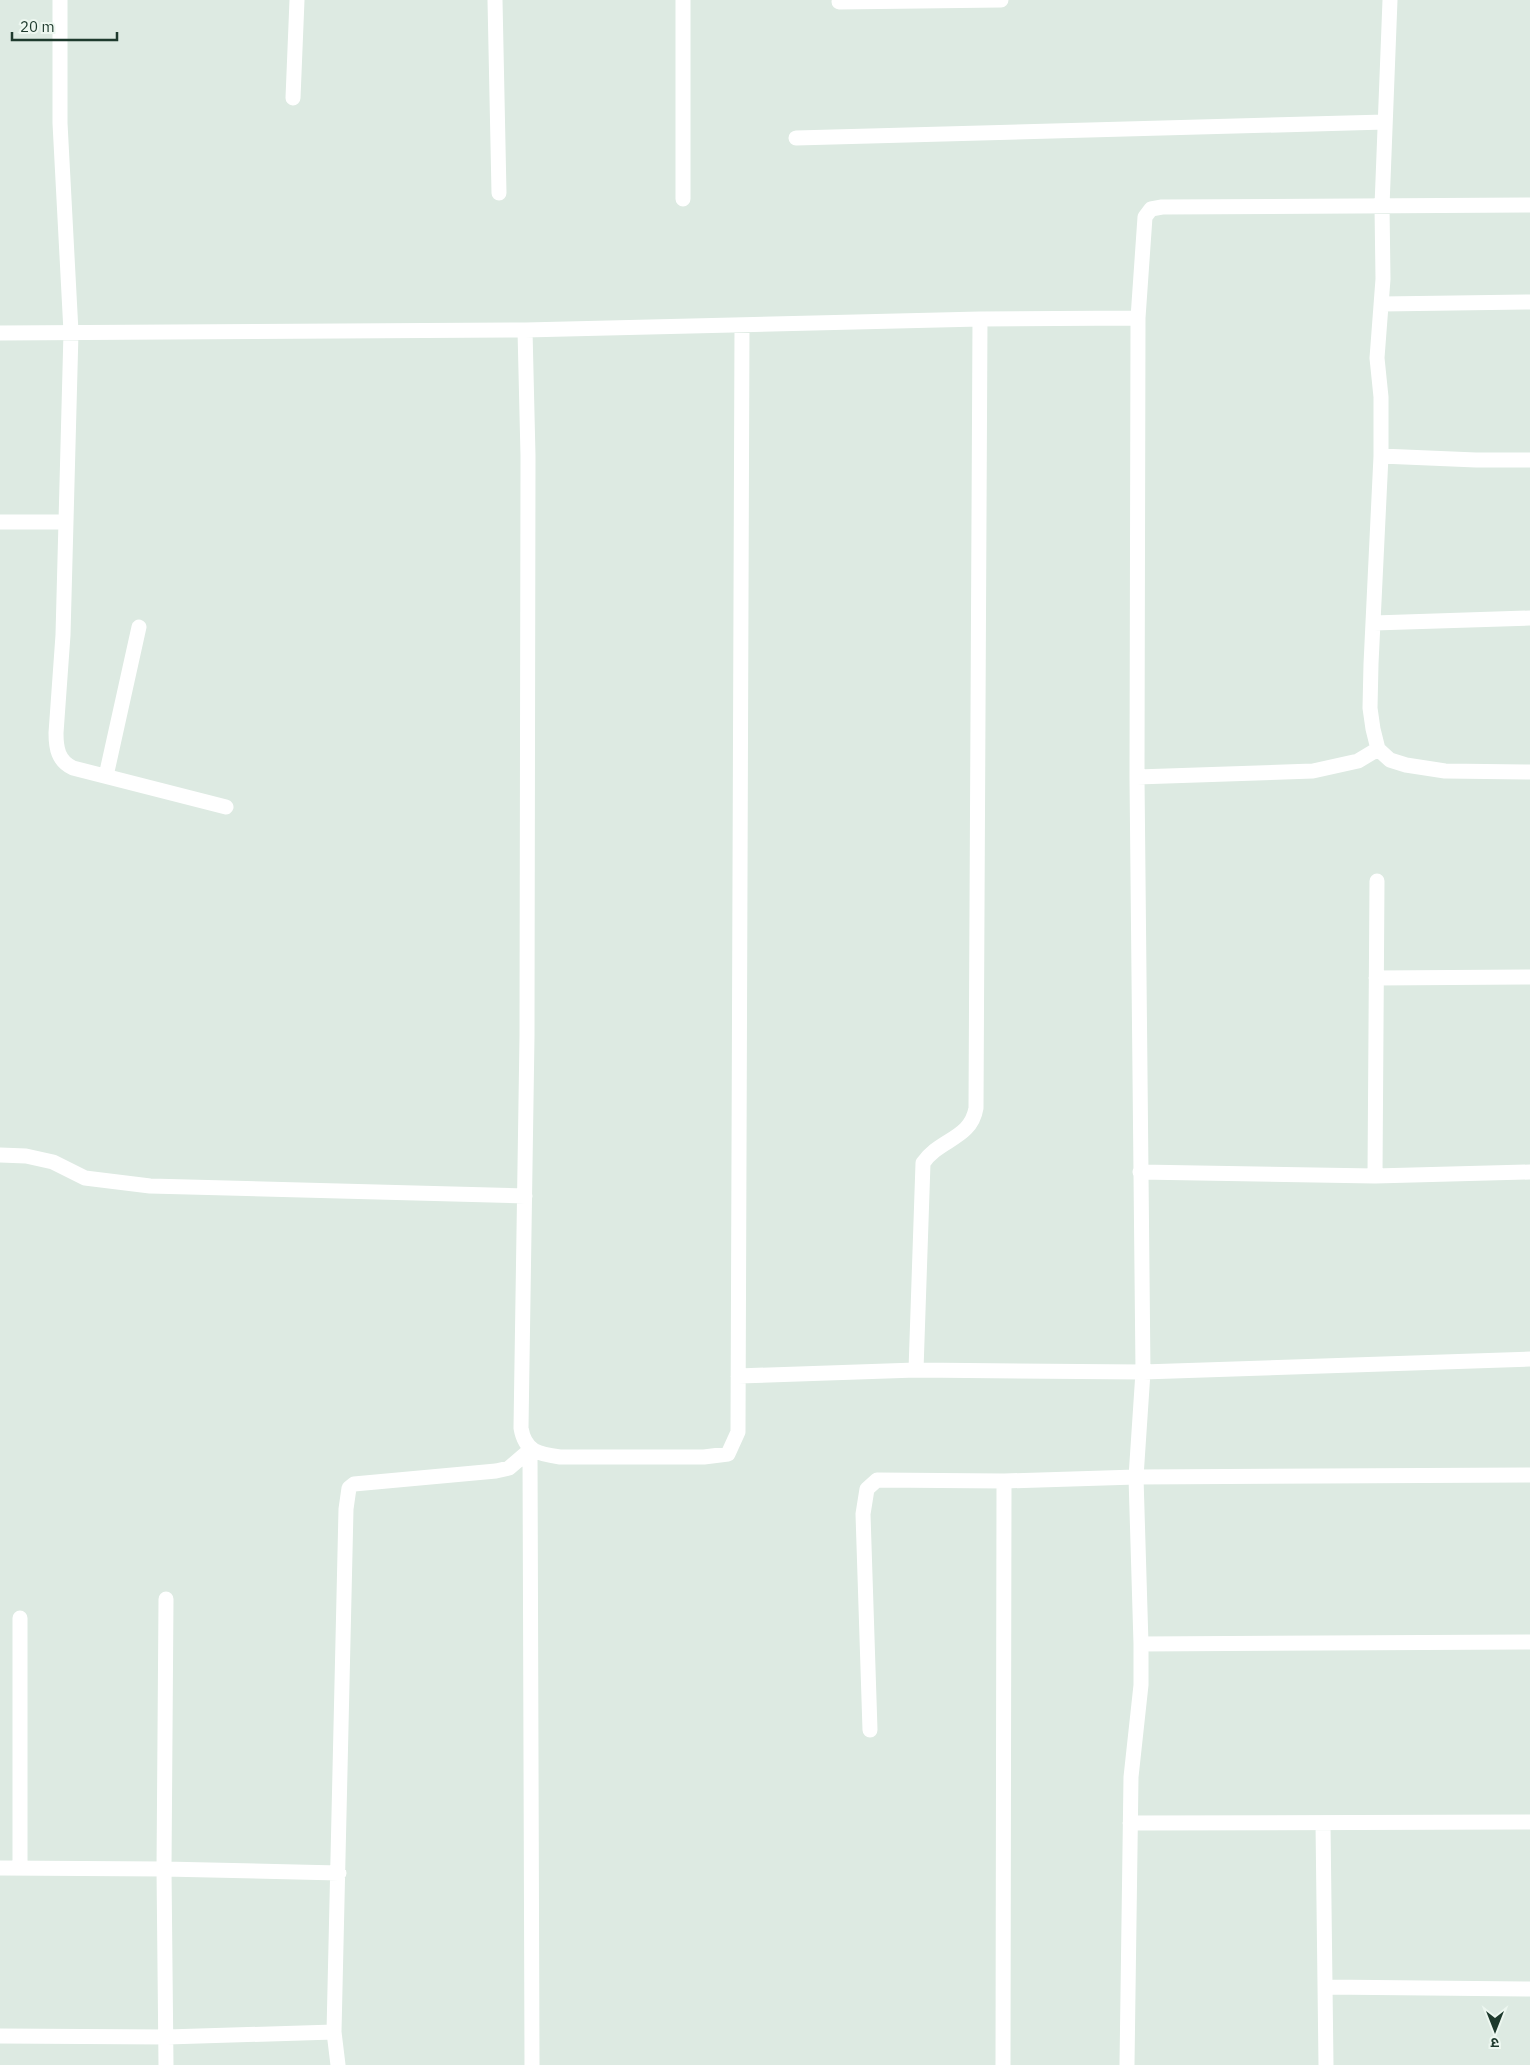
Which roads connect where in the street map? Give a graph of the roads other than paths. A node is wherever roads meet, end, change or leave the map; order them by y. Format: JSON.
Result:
{"nodes":[{"id":1,"x":60,"y":0,"type":"edge"},
{"id":2,"x":297,"y":0,"type":"edge"},
{"id":3,"x":495,"y":0,"type":"edge"},
{"id":4,"x":683,"y":0,"type":"edge"},
{"id":5,"x":1001,"y":0,"type":"edge"},
{"id":6,"x":1390,"y":0,"type":"edge"},
{"id":7,"x":839,"y":2,"type":"dead end"},
{"id":8,"x":293,"y":98,"type":"dead end"},
{"id":9,"x":1385,"y":122,"type":"junction"},
{"id":10,"x":796,"y":138,"type":"dead end"},
{"id":11,"x":499,"y":194,"type":"dead end"},
{"id":12,"x":683,"y":199,"type":"dead end"},
{"id":13,"x":1382,"y":206,"type":"junction"},
{"id":14,"x":1530,"y":206,"type":"edge"},
{"id":15,"x":1530,"y":302,"type":"edge"},
{"id":16,"x":1382,"y":304,"type":"junction"},
{"id":17,"x":1138,"y":318,"type":"junction"},
{"id":18,"x":980,"y":319,"type":"junction"},
{"id":19,"x":742,"y":325,"type":"junction"},
{"id":20,"x":524,"y":330,"type":"junction"},
{"id":21,"x":71,"y":332,"type":"junction"},
{"id":22,"x":0,"y":333,"type":"edge"},
{"id":23,"x":1381,"y":456,"type":"junction"},
{"id":24,"x":1530,"y":460,"type":"edge"},
{"id":25,"x":0,"y":522,"type":"edge"},
{"id":26,"x":66,"y":522,"type":"junction"},
{"id":27,"x":1530,"y":618,"type":"edge"},
{"id":28,"x":1374,"y":622,"type":"junction"},
{"id":29,"x":139,"y":627,"type":"dead end"},
{"id":30,"x":1378,"y":749,"type":"junction"},
{"id":31,"x":1530,"y":772,"type":"edge"},
{"id":32,"x":106,"y":776,"type":"junction"},
{"id":33,"x":1138,"y":777,"type":"junction"},
{"id":34,"x":226,"y":807,"type":"dead end"},
{"id":35,"x":1377,"y":881,"type":"dead end"},
{"id":36,"x":1530,"y":977,"type":"edge"},
{"id":37,"x":1376,"y":978,"type":"junction"},
{"id":38,"x":0,"y":1155,"type":"edge"},
{"id":39,"x":1140,"y":1172,"type":"junction"},
{"id":40,"x":1530,"y":1172,"type":"edge"},
{"id":41,"x":1375,"y":1176,"type":"junction"},
{"id":42,"x":524,"y":1196,"type":"junction"},
{"id":43,"x":1530,"y":1359,"type":"edge"},
{"id":44,"x":916,"y":1370,"type":"junction"},
{"id":45,"x":1144,"y":1372,"type":"junction"},
{"id":46,"x":738,"y":1376,"type":"junction"},
{"id":47,"x":530,"y":1450,"type":"junction"},
{"id":48,"x":1530,"y":1475,"type":"edge"},
{"id":49,"x":1136,"y":1476,"type":"junction"},
{"id":50,"x":1004,"y":1481,"type":"junction"},
{"id":51,"x":166,"y":1599,"type":"dead end"},
{"id":52,"x":20,"y":1618,"type":"dead end"},
{"id":53,"x":1530,"y":1642,"type":"edge"},
{"id":54,"x":1142,"y":1644,"type":"junction"},
{"id":55,"x":870,"y":1730,"type":"dead end"},
{"id":56,"x":1530,"y":1822,"type":"edge"},
{"id":57,"x":1130,"y":1823,"type":"junction"},
{"id":58,"x":1323,"y":1824,"type":"junction"},
{"id":59,"x":0,"y":1868,"type":"edge"},
{"id":60,"x":20,"y":1868,"type":"junction"},
{"id":61,"x":164,"y":1869,"type":"junction"},
{"id":62,"x":339,"y":1873,"type":"junction"},
{"id":63,"x":1326,"y":1987,"type":"junction"},
{"id":64,"x":1530,"y":1989,"type":"edge"},
{"id":65,"x":334,"y":2032,"type":"junction"},
{"id":66,"x":0,"y":2036,"type":"edge"},
{"id":67,"x":167,"y":2037,"type":"junction"},
{"id":68,"x":166,"y":2065,"type":"edge"},
{"id":69,"x":338,"y":2065,"type":"edge"},
{"id":70,"x":532,"y":2065,"type":"edge"},
{"id":71,"x":1003,"y":2065,"type":"edge"},
{"id":72,"x":1128,"y":2065,"type":"edge"},
{"id":73,"x":1326,"y":2065,"type":"edge"}],
"edges":[{"from":1,"to":21,"type":"street"},
{"from":2,"to":8,"type":"street"},
{"from":3,"to":11,"type":"street"},
{"from":4,"to":12,"type":"street"},
{"from":5,"to":7,"type":"street"},
{"from":6,"to":9,"type":"street"},
{"from":9,"to":10,"type":"street"},
{"from":9,"to":13,"type":"street"},
{"from":13,"to":14,"type":"street"},
{"from":13,"to":16,"type":"street"},
{"from":13,"to":17,"type":"street"},
{"from":15,"to":16,"type":"street"},
{"from":16,"to":23,"type":"street"},
{"from":17,"to":18,"type":"street"},
{"from":17,"to":33,"type":"street"},
{"from":18,"to":19,"type":"street"},
{"from":18,"to":44,"type":"street"},
{"from":19,"to":20,"type":"street"},
{"from":19,"to":46,"type":"street"},
{"from":20,"to":21,"type":"street"},
{"from":20,"to":42,"type":"street"},
{"from":21,"to":22,"type":"street"},
{"from":21,"to":26,"type":"street"},
{"from":23,"to":24,"type":"street"},
{"from":23,"to":28,"type":"street"},
{"from":25,"to":26,"type":"street"},
{"from":26,"to":32,"type":"street"},
{"from":27,"to":28,"type":"street"},
{"from":28,"to":30,"type":"street"},
{"from":29,"to":32,"type":"street"},
{"from":30,"to":31,"type":"street"},
{"from":30,"to":33,"type":"street"},
{"from":32,"to":34,"type":"street"},
{"from":33,"to":39,"type":"street"},
{"from":35,"to":37,"type":"street"},
{"from":36,"to":37,"type":"street"},
{"from":37,"to":41,"type":"street"},
{"from":38,"to":42,"type":"street"},
{"from":39,"to":41,"type":"street"},
{"from":39,"to":45,"type":"street"},
{"from":40,"to":41,"type":"street"},
{"from":42,"to":47,"type":"street"},
{"from":43,"to":45,"type":"street"},
{"from":44,"to":45,"type":"street"},
{"from":44,"to":46,"type":"street"},
{"from":45,"to":49,"type":"street"},
{"from":46,"to":47,"type":"street"},
{"from":47,"to":62,"type":"street"},
{"from":47,"to":70,"type":"street"},
{"from":48,"to":49,"type":"street"},
{"from":49,"to":50,"type":"street"},
{"from":49,"to":54,"type":"street"},
{"from":50,"to":55,"type":"street"},
{"from":50,"to":71,"type":"street"},
{"from":51,"to":61,"type":"street"},
{"from":52,"to":60,"type":"street"},
{"from":53,"to":54,"type":"street"},
{"from":54,"to":57,"type":"street"},
{"from":56,"to":58,"type":"street"},
{"from":57,"to":58,"type":"street"},
{"from":57,"to":72,"type":"street"},
{"from":58,"to":63,"type":"street"},
{"from":59,"to":60,"type":"street"},
{"from":60,"to":61,"type":"street"},
{"from":61,"to":62,"type":"street"},
{"from":61,"to":67,"type":"street"},
{"from":62,"to":65,"type":"street"},
{"from":63,"to":64,"type":"street"},
{"from":63,"to":73,"type":"street"},
{"from":65,"to":67,"type":"street"},
{"from":65,"to":69,"type":"street"},
{"from":66,"to":67,"type":"street"},
{"from":67,"to":68,"type":"street"}]}
